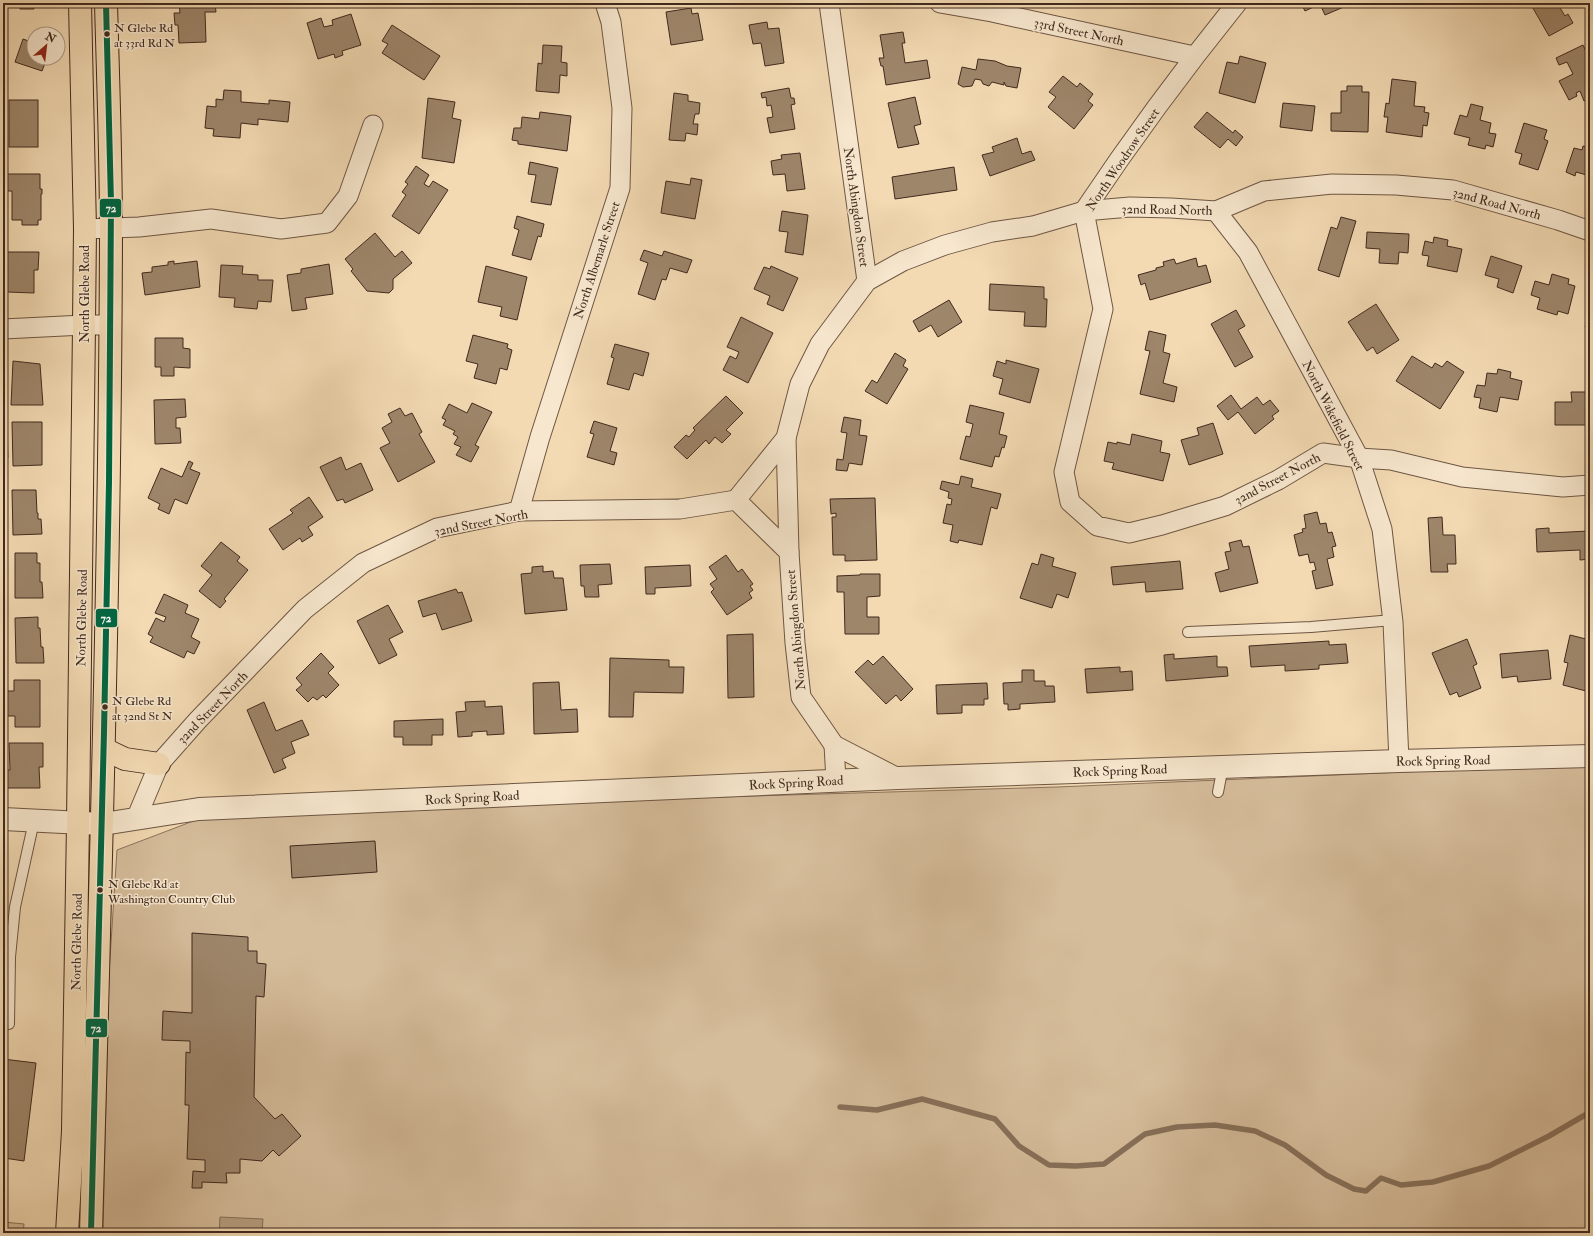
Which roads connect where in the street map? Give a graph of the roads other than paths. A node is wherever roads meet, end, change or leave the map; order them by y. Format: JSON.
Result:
{"nodes":[{"id":1,"x":80,"y":3,"type":"edge"},
{"id":2,"x":106,"y":3,"type":"edge"},
{"id":3,"x":605,"y":3,"type":"edge"},
{"id":4,"x":829,"y":3,"type":"edge"},
{"id":5,"x":940,"y":3,"type":"edge"},
{"id":6,"x":1237,"y":3,"type":"edge"},
{"id":7,"x":1194,"y":56,"type":"junction"},
{"id":8,"x":373,"y":124,"type":"dead end"},
{"id":9,"x":1084,"y":211,"type":"junction"},
{"id":10,"x":1216,"y":211,"type":"junction"},
{"id":11,"x":111,"y":228,"type":"junction"},
{"id":12,"x":85,"y":229,"type":"junction"},
{"id":13,"x":1590,"y":231,"type":"edge"},
{"id":14,"x":867,"y":281,"type":"junction"},
{"id":15,"x":84,"y":325,"type":"junction"},
{"id":16,"x":110,"y":325,"type":"junction"},
{"id":17,"x":3,"y":329,"type":"edge"},
{"id":18,"x":786,"y":438,"type":"junction"},
{"id":19,"x":1359,"y":458,"type":"junction"},
{"id":20,"x":1590,"y":485,"type":"edge"},
{"id":21,"x":736,"y":500,"type":"junction"},
{"id":22,"x":1070,"y":502,"type":"joint"},
{"id":23,"x":519,"y":511,"type":"junction"},
{"id":24,"x":789,"y":552,"type":"junction"},
{"id":25,"x":1393,"y":620,"type":"junction"},
{"id":26,"x":1188,"y":632,"type":"dead end"},
{"id":27,"x":834,"y":745,"type":"junction"},
{"id":28,"x":104,"y":749,"type":"junction"},
{"id":29,"x":1590,"y":756,"type":"edge"},
{"id":30,"x":1399,"y":761,"type":"junction"},
{"id":31,"x":159,"y":764,"type":"junction"},
{"id":32,"x":1223,"y":766,"type":"junction"},
{"id":33,"x":898,"y":778,"type":"junction"},
{"id":34,"x":836,"y":780,"type":"junction"},
{"id":35,"x":1218,"y":792,"type":"dead end"},
{"id":36,"x":3,"y":819,"type":"edge"},
{"id":37,"x":136,"y":819,"type":"junction"},
{"id":38,"x":34,"y":821,"type":"junction"},
{"id":39,"x":78,"y":823,"type":"junction"},
{"id":40,"x":103,"y":824,"type":"junction"},
{"id":41,"x":3,"y":1024,"type":"edge"},
{"id":42,"x":67,"y":1233,"type":"edge"},
{"id":43,"x":91,"y":1233,"type":"edge"}],
"edges":[{"from":1,"to":12,"type":"main road","name":"North Glebe Road"},
{"from":2,"to":11,"type":"main road","name":"North Glebe Road"},
{"from":3,"to":23,"type":"street","name":"North Albemarle Street"},
{"from":4,"to":14,"type":"street","name":"North Abingdon Street"},
{"from":5,"to":7,"type":"street","name":"33rd Street North"},
{"from":6,"to":7,"type":"street","name":"North Woodrow Street"},
{"from":7,"to":9,"type":"street","name":"North Woodrow Street"},
{"from":8,"to":11,"type":"street"},
{"from":9,"to":10,"type":"street","name":"32nd Road North"},
{"from":9,"to":14,"type":"street","name":"32nd Road North"},
{"from":9,"to":22,"type":"street","name":"North Woodrow Street"},
{"from":10,"to":13,"type":"street","name":"32nd Road North"},
{"from":10,"to":19,"type":"street","name":"North Wakefield Street"},
{"from":11,"to":12,"type":"street"},
{"from":11,"to":16,"type":"main road","name":"North Glebe Road"},
{"from":12,"to":15,"type":"main road","name":"North Glebe Road"},
{"from":14,"to":18,"type":"street","name":"North Abingdon Street"},
{"from":15,"to":16,"type":"street"},
{"from":15,"to":17,"type":"street"},
{"from":15,"to":39,"type":"main road","name":"North Glebe Road"},
{"from":16,"to":28,"type":"main road","name":"North Glebe Road"},
{"from":18,"to":21,"type":"street","name":"North Abingdon Street"},
{"from":18,"to":24,"type":"street","name":"North Abingdon Street"},
{"from":19,"to":20,"type":"street","name":"32nd Street North"},
{"from":19,"to":22,"type":"street","name":"32nd Street North"},
{"from":19,"to":25,"type":"street","name":"North Wakefield Street"},
{"from":21,"to":23,"type":"street","name":"32nd Street North"},
{"from":21,"to":24,"type":"street","name":"North Abingdon Street"},
{"from":23,"to":31,"type":"street","name":"32nd Street North"},
{"from":24,"to":27,"type":"street","name":"North Abingdon Street"},
{"from":25,"to":26,"type":"lane"},
{"from":25,"to":30,"type":"street","name":"North Wakefield Street"},
{"from":27,"to":33,"type":"street","name":"North Abingdon Street"},
{"from":27,"to":34,"type":"street"},
{"from":28,"to":31,"type":"main road"},
{"from":28,"to":40,"type":"main road","name":"North Glebe Road"},
{"from":29,"to":30,"type":"street","name":"Rock Spring Road"},
{"from":30,"to":32,"type":"street","name":"Rock Spring Road"},
{"from":31,"to":37,"type":"street","name":"32nd Street North"},
{"from":32,"to":33,"type":"street","name":"Rock Spring Road"},
{"from":32,"to":35,"type":"lane"},
{"from":33,"to":34,"type":"street","name":"Rock Spring Road"},
{"from":34,"to":37,"type":"street","name":"Rock Spring Road"},
{"from":36,"to":38,"type":"street","name":"Rock Spring Road"},
{"from":37,"to":40,"type":"street","name":"Rock Spring Road"},
{"from":38,"to":39,"type":"street","name":"Rock Spring Road"},
{"from":38,"to":41,"type":"lane"},
{"from":39,"to":40,"type":"street","name":"Rock Spring Road"},
{"from":39,"to":42,"type":"main road","name":"North Glebe Road"},
{"from":40,"to":43,"type":"main road","name":"North Glebe Road"}]}
